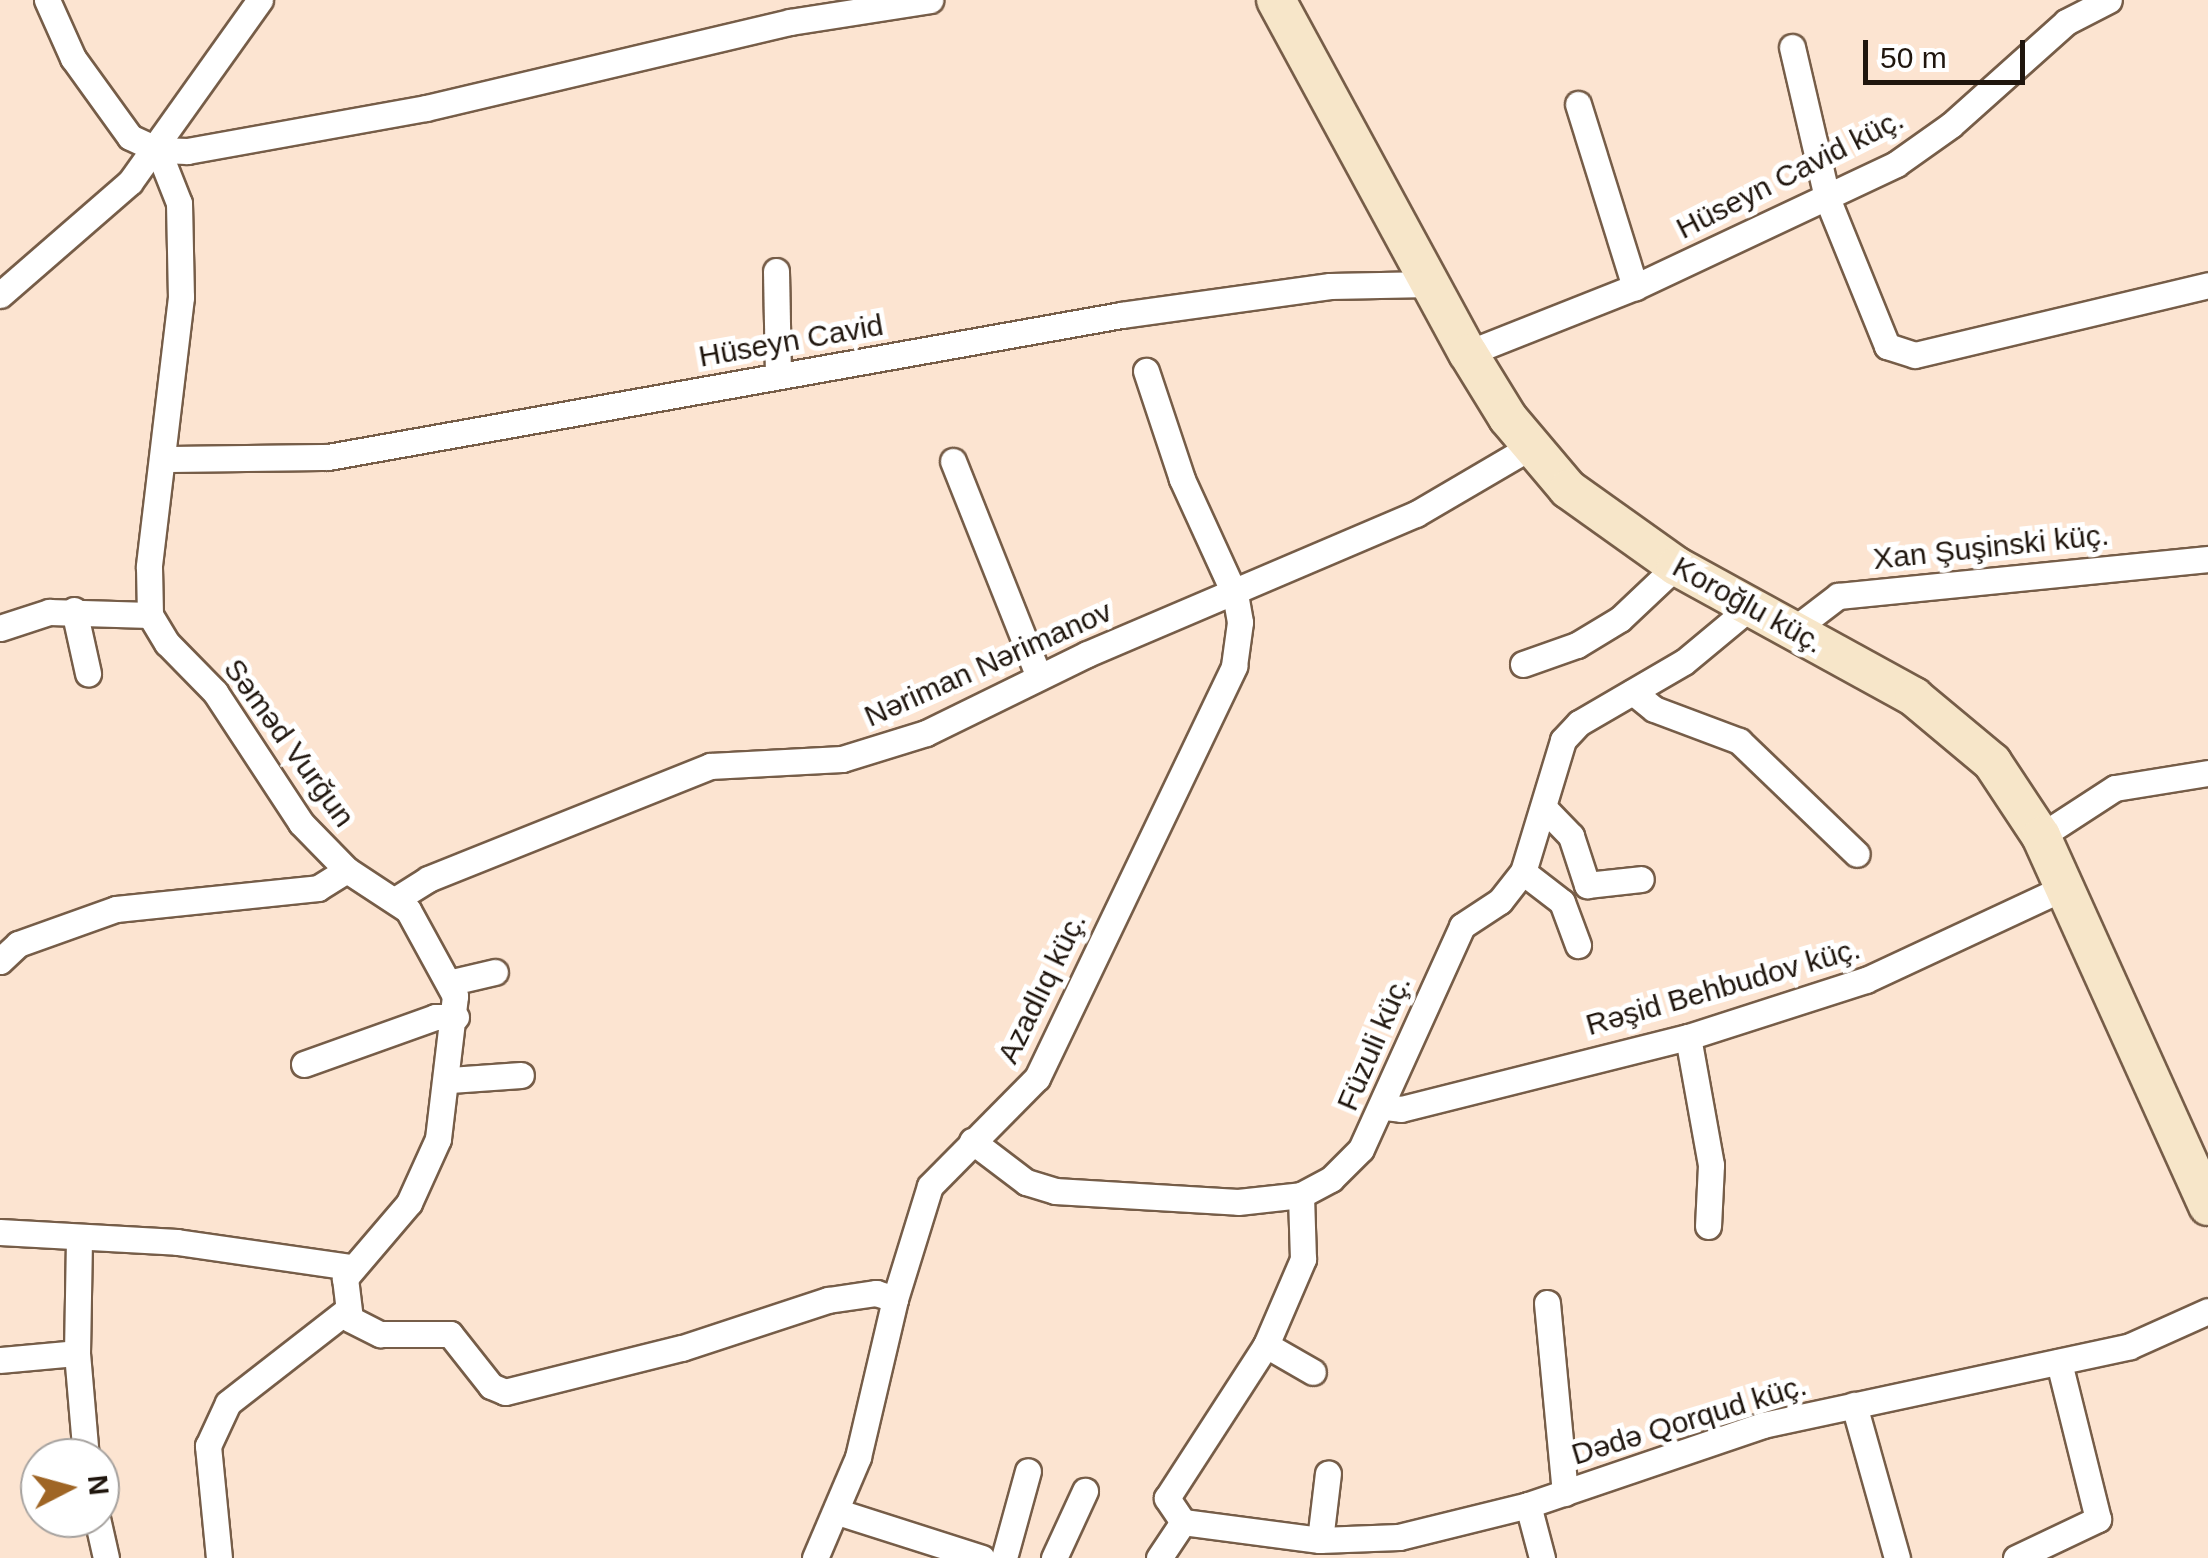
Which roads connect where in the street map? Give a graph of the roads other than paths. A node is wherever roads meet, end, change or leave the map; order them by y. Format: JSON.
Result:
{"nodes":[{"id":1,"x":47,"y":0,"type":"edge"},
{"id":2,"x":260,"y":0,"type":"edge"},
{"id":3,"x":930,"y":0,"type":"edge"},
{"id":4,"x":1276,"y":0,"type":"edge"},
{"id":5,"x":2109,"y":0,"type":"edge"},
{"id":6,"x":1792,"y":47,"type":"dead end"},
{"id":7,"x":1578,"y":104,"type":"dead end"},
{"id":8,"x":158,"y":150,"type":"junction"},
{"id":9,"x":1827,"y":198,"type":"junction"},
{"id":10,"x":776,"y":271,"type":"dead end"},
{"id":11,"x":1430,"y":284,"type":"junction"},
{"id":12,"x":2208,"y":285,"type":"edge"},
{"id":13,"x":1635,"y":287,"type":"junction"},
{"id":14,"x":0,"y":295,"type":"edge"},
{"id":15,"x":1468,"y":353,"type":"junction"},
{"id":16,"x":1146,"y":371,"type":"dead end"},
{"id":17,"x":778,"y":376,"type":"junction"},
{"id":18,"x":1530,"y":447,"type":"junction"},
{"id":19,"x":164,"y":459,"type":"junction"},
{"id":20,"x":953,"y":461,"type":"dead end"},
{"id":21,"x":2208,"y":559,"type":"edge"},
{"id":22,"x":1676,"y":566,"type":"junction"},
{"id":23,"x":1235,"y":595,"type":"junction"},
{"id":24,"x":1749,"y":608,"type":"junction"},
{"id":25,"x":74,"y":610,"type":"junction"},
{"id":26,"x":150,"y":615,"type":"junction"},
{"id":27,"x":0,"y":628,"type":"edge"},
{"id":28,"x":1792,"y":631,"type":"junction"},
{"id":29,"x":1523,"y":664,"type":"dead end"},
{"id":30,"x":88,"y":673,"type":"dead end"},
{"id":31,"x":1039,"y":677,"type":"junction"},
{"id":32,"x":1633,"y":692,"type":"junction"},
{"id":33,"x":2208,"y":773,"type":"edge"},
{"id":34,"x":1544,"y":808,"type":"junction"},
{"id":35,"x":2041,"y":836,"type":"junction"},
{"id":36,"x":1856,"y":854,"type":"dead end"},
{"id":37,"x":347,"y":870,"type":"junction"},
{"id":38,"x":1524,"y":872,"type":"junction"},
{"id":39,"x":1641,"y":878,"type":"dead end"},
{"id":40,"x":2065,"y":887,"type":"junction"},
{"id":41,"x":398,"y":898,"type":"junction"},
{"id":42,"x":1578,"y":946,"type":"dead end"},
{"id":43,"x":0,"y":962,"type":"edge"},
{"id":44,"x":495,"y":972,"type":"dead end"},
{"id":45,"x":452,"y":982,"type":"junction"},
{"id":46,"x":456,"y":1017,"type":"junction"},
{"id":47,"x":1688,"y":1037,"type":"junction"},
{"id":48,"x":304,"y":1064,"type":"dead end"},
{"id":49,"x":521,"y":1075,"type":"dead end"},
{"id":50,"x":450,"y":1080,"type":"junction"},
{"id":51,"x":1385,"y":1107,"type":"junction"},
{"id":52,"x":972,"y":1141,"type":"junction"},
{"id":53,"x":1301,"y":1195,"type":"junction"},
{"id":54,"x":2208,"y":1206,"type":"edge"},
{"id":55,"x":1708,"y":1226,"type":"dead end"},
{"id":56,"x":0,"y":1232,"type":"edge"},
{"id":57,"x":80,"y":1239,"type":"junction"},
{"id":58,"x":351,"y":1267,"type":"junction"},
{"id":59,"x":895,"y":1299,"type":"junction"},
{"id":60,"x":1547,"y":1303,"type":"dead end"},
{"id":61,"x":346,"y":1311,"type":"junction"},
{"id":62,"x":2208,"y":1311,"type":"edge"},
{"id":63,"x":1266,"y":1345,"type":"junction"},
{"id":64,"x":76,"y":1353,"type":"junction"},
{"id":65,"x":0,"y":1360,"type":"edge"},
{"id":66,"x":2059,"y":1362,"type":"junction"},
{"id":67,"x":1314,"y":1372,"type":"dead end"},
{"id":68,"x":1854,"y":1404,"type":"junction"},
{"id":69,"x":84,"y":1438,"type":"edge"},
{"id":70,"x":1028,"y":1471,"type":"dead end"},
{"id":71,"x":1328,"y":1473,"type":"dead end"},
{"id":72,"x":1085,"y":1491,"type":"dead end"},
{"id":73,"x":1566,"y":1493,"type":"junction"},
{"id":74,"x":1528,"y":1506,"type":"junction"},
{"id":75,"x":838,"y":1512,"type":"junction"},
{"id":76,"x":1183,"y":1522,"type":"junction"},
{"id":77,"x":1320,"y":1540,"type":"junction"},
{"id":78,"x":1264,"y":1547,"type":"edge"},
{"id":79,"x":219,"y":1558,"type":"edge"},
{"id":80,"x":816,"y":1558,"type":"edge"},
{"id":81,"x":982,"y":1558,"type":"edge"},
{"id":82,"x":1004,"y":1558,"type":"edge"},
{"id":83,"x":1054,"y":1558,"type":"edge"},
{"id":84,"x":1159,"y":1558,"type":"edge"},
{"id":85,"x":1542,"y":1558,"type":"edge"},
{"id":86,"x":1897,"y":1558,"type":"edge"},
{"id":87,"x":2016,"y":1558,"type":"edge"}],
"edges":[{"from":1,"to":8,"type":"street"},
{"from":2,"to":8,"type":"street"},
{"from":3,"to":8,"type":"street"},
{"from":4,"to":11,"type":"street","name":"Koroğlu küç."},
{"from":5,"to":9,"type":"street","name":"Hüseyn Cavid küç."},
{"from":6,"to":9,"type":"street"},
{"from":7,"to":13,"type":"street"},
{"from":8,"to":14,"type":"street"},
{"from":8,"to":19,"type":"street"},
{"from":9,"to":12,"type":"street"},
{"from":9,"to":13,"type":"street","name":"Hüseyn Cavid küç."},
{"from":10,"to":17,"type":"street"},
{"from":11,"to":15,"type":"street","name":"Koroğlu küç."},
{"from":11,"to":17,"type":"street","name":"Hüseyn Cavid"},
{"from":13,"to":15,"type":"street","name":"Hüseyn Cavid küç."},
{"from":15,"to":18,"type":"street","name":"Koroğlu küç."},
{"from":16,"to":23,"type":"street"},
{"from":17,"to":19,"type":"street","name":"Hüseyn Cavid"},
{"from":18,"to":22,"type":"street","name":"Koroğlu küç."},
{"from":18,"to":23,"type":"street","name":"Nəriman Nərimanov"},
{"from":19,"to":26,"type":"street"},
{"from":20,"to":31,"type":"street"},
{"from":21,"to":28,"type":"street","name":"Xan Şuşinski küç."},
{"from":22,"to":24,"type":"street","name":"Koroğlu küç."},
{"from":22,"to":29,"type":"street"},
{"from":23,"to":31,"type":"street","name":"Nəriman Nərimanov"},
{"from":23,"to":52,"type":"street","name":"Azadlıq küç."},
{"from":24,"to":28,"type":"street","name":"Koroğlu küç."},
{"from":24,"to":32,"type":"street","name":"Füzuli küç."},
{"from":25,"to":26,"type":"street"},
{"from":25,"to":27,"type":"street"},
{"from":25,"to":30,"type":"street"},
{"from":26,"to":37,"type":"street","name":"Səməd Vurğun"},
{"from":28,"to":35,"type":"street","name":"Koroğlu küç."},
{"from":31,"to":41,"type":"street","name":"Nəriman Nərimanov"},
{"from":32,"to":34,"type":"street","name":"Füzuli küç."},
{"from":32,"to":36,"type":"street"},
{"from":33,"to":35,"type":"street"},
{"from":34,"to":38,"type":"street","name":"Füzuli küç."},
{"from":34,"to":39,"type":"street"},
{"from":35,"to":40,"type":"street","name":"Koroğlu küç."},
{"from":37,"to":41,"type":"street","name":"Səməd Vurğun"},
{"from":37,"to":43,"type":"street"},
{"from":38,"to":42,"type":"street"},
{"from":38,"to":51,"type":"street","name":"Füzuli küç."},
{"from":40,"to":47,"type":"street","name":"Rəşid Behbudov küç."},
{"from":40,"to":54,"type":"street","name":"Koroğlu küç."},
{"from":41,"to":45,"type":"street","name":"Səməd Vurğun"},
{"from":44,"to":45,"type":"street"},
{"from":45,"to":46,"type":"street","name":"Səməd Vurğun"},
{"from":46,"to":48,"type":"street"},
{"from":46,"to":50,"type":"street","name":"Səməd Vurğun"},
{"from":47,"to":51,"type":"street","name":"Rəşid Behbudov küç."},
{"from":47,"to":55,"type":"street"},
{"from":49,"to":50,"type":"street"},
{"from":50,"to":58,"type":"street","name":"Səməd Vurğun"},
{"from":51,"to":53,"type":"street","name":"Füzuli küç."},
{"from":52,"to":53,"type":"street"},
{"from":52,"to":59,"type":"street","name":"Azadlıq küç."},
{"from":53,"to":63,"type":"street"},
{"from":56,"to":57,"type":"street"},
{"from":57,"to":58,"type":"street"},
{"from":57,"to":64,"type":"street"},
{"from":58,"to":61,"type":"street"},
{"from":59,"to":61,"type":"street"},
{"from":59,"to":75,"type":"street","name":"Azadlıq küç."},
{"from":60,"to":73,"type":"street"},
{"from":61,"to":79,"type":"street"},
{"from":62,"to":66,"type":"street","name":"Dədə Qorqud küç."},
{"from":63,"to":67,"type":"street"},
{"from":63,"to":76,"type":"street"},
{"from":64,"to":65,"type":"street"},
{"from":64,"to":69,"type":"street"},
{"from":66,"to":68,"type":"street","name":"Dədə Qorqud küç."},
{"from":66,"to":87,"type":"street"},
{"from":68,"to":73,"type":"street","name":"Dədə Qorqud küç."},
{"from":68,"to":86,"type":"street"},
{"from":70,"to":82,"type":"street"},
{"from":71,"to":77,"type":"street"},
{"from":72,"to":83,"type":"street"},
{"from":73,"to":74,"type":"street","name":"Dədə Qorqud küç."},
{"from":74,"to":77,"type":"street","name":"Dədə Qorqud küç."},
{"from":74,"to":85,"type":"street"},
{"from":75,"to":80,"type":"street","name":"Azadlıq küç."},
{"from":75,"to":81,"type":"street"},
{"from":76,"to":78,"type":"street","name":"Dədə Qorqud küç."},
{"from":76,"to":84,"type":"street"},
{"from":77,"to":78,"type":"street","name":"Dədə Qorqud küç."}]}
